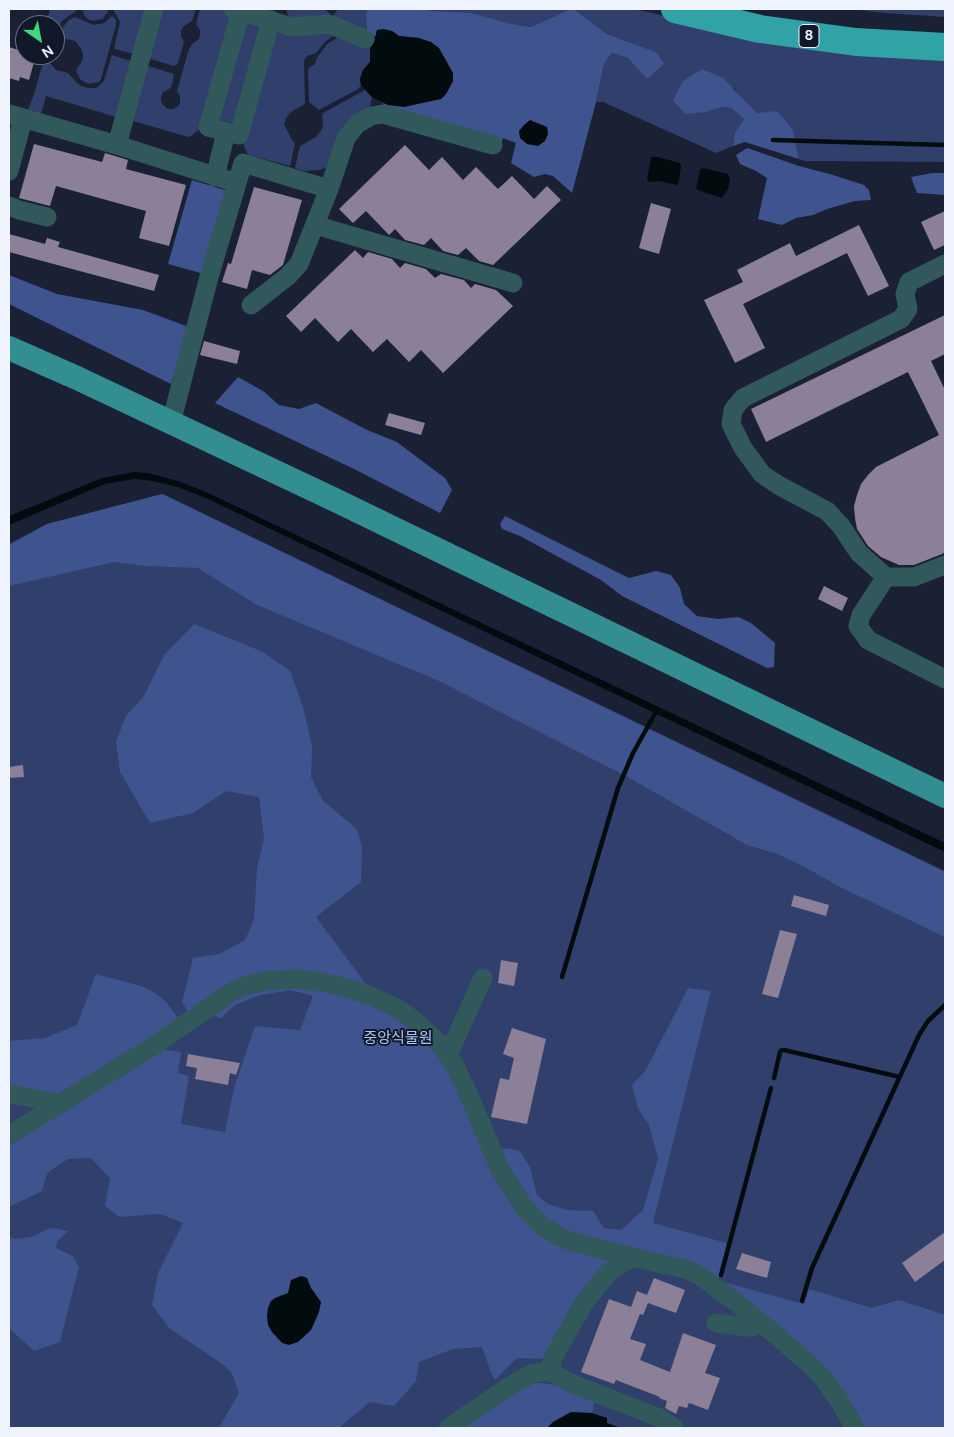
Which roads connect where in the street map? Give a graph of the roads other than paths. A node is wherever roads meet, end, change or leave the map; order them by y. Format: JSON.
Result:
{"nodes":[{"id":1,"x":154,"y":9,"type":"edge"},
{"id":2,"x":675,"y":9,"type":"edge"},
{"id":3,"x":757,"y":9,"type":"edge"},
{"id":4,"x":237,"y":10,"type":"edge"},
{"id":5,"x":271,"y":20,"type":"junction"},
{"id":6,"x":945,"y":30,"type":"edge"},
{"id":7,"x":365,"y":39,"type":"dead end"},
{"id":8,"x":945,"y":46,"type":"edge"},
{"id":9,"x":16,"y":117,"type":"edge"},
{"id":10,"x":226,"y":132,"type":"junction"},
{"id":11,"x":117,"y":145,"type":"junction"},
{"id":12,"x":492,"y":145,"type":"dead end"},
{"id":13,"x":9,"y":171,"type":"edge"},
{"id":14,"x":215,"y":177,"type":"junction"},
{"id":15,"x":237,"y":183,"type":"junction"},
{"id":16,"x":329,"y":189,"type":"junction"},
{"id":17,"x":9,"y":206,"type":"edge"},
{"id":18,"x":46,"y":217,"type":"dead end"},
{"id":19,"x":315,"y":225,"type":"junction"},
{"id":20,"x":945,"y":264,"type":"edge"},
{"id":21,"x":513,"y":283,"type":"dead end"},
{"id":22,"x":252,"y":305,"type":"dead end"},
{"id":23,"x":9,"y":348,"type":"edge"},
{"id":24,"x":171,"y":423,"type":"junction"},
{"id":25,"x":945,"y":565,"type":"edge"},
{"id":26,"x":886,"y":577,"type":"junction"},
{"id":27,"x":945,"y":679,"type":"edge"},
{"id":28,"x":945,"y":796,"type":"edge"},
{"id":29,"x":483,"y":978,"type":"dead end"},
{"id":30,"x":448,"y":1055,"type":"junction"},
{"id":31,"x":9,"y":1094,"type":"edge"},
{"id":32,"x":60,"y":1103,"type":"junction"},
{"id":33,"x":9,"y":1135,"type":"edge"},
{"id":34,"x":632,"y":1257,"type":"junction"},
{"id":35,"x":716,"y":1323,"type":"dead end"},
{"id":36,"x":761,"y":1324,"type":"junction"},
{"id":37,"x":549,"y":1371,"type":"junction"},
{"id":38,"x":448,"y":1428,"type":"edge"},
{"id":39,"x":674,"y":1428,"type":"edge"},
{"id":40,"x":856,"y":1428,"type":"edge"}],
"edges":[{"from":1,"to":11,"type":"street"},
{"from":2,"to":8,"type":"highway","number":"8"},
{"from":3,"to":6,"type":"highway","number":"8"},
{"from":4,"to":5,"type":"street"},
{"from":4,"to":10,"type":"street"},
{"from":5,"to":7,"type":"street"},
{"from":5,"to":10,"type":"street"},
{"from":9,"to":11,"type":"street"},
{"from":9,"to":13,"type":"street"},
{"from":10,"to":14,"type":"street"},
{"from":11,"to":14,"type":"street"},
{"from":12,"to":16,"type":"street"},
{"from":14,"to":15,"type":"street"},
{"from":15,"to":16,"type":"street"},
{"from":15,"to":24,"type":"street"},
{"from":16,"to":19,"type":"street"},
{"from":17,"to":18,"type":"street"},
{"from":19,"to":21,"type":"street"},
{"from":19,"to":22,"type":"street"},
{"from":20,"to":26,"type":"street"},
{"from":23,"to":24,"type":"main road"},
{"from":24,"to":28,"type":"main road"},
{"from":25,"to":26,"type":"street"},
{"from":26,"to":27,"type":"street"},
{"from":29,"to":30,"type":"street"},
{"from":30,"to":32,"type":"street"},
{"from":30,"to":34,"type":"street"},
{"from":31,"to":32,"type":"street"},
{"from":32,"to":33,"type":"street"},
{"from":34,"to":36,"type":"street"},
{"from":34,"to":37,"type":"street"},
{"from":35,"to":36,"type":"street"},
{"from":36,"to":40,"type":"street"},
{"from":37,"to":38,"type":"street"},
{"from":37,"to":39,"type":"street"}]}
